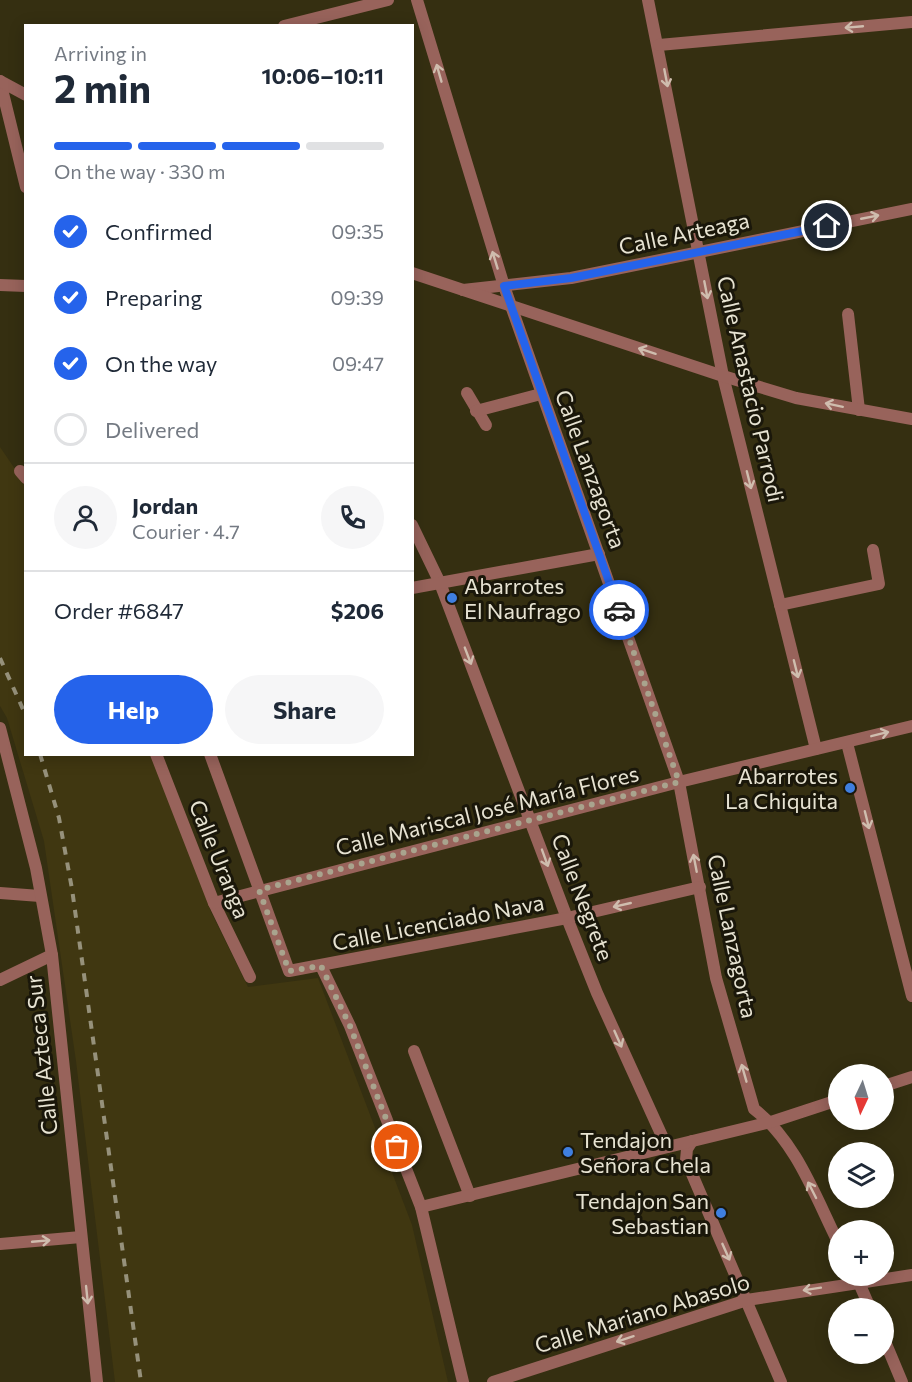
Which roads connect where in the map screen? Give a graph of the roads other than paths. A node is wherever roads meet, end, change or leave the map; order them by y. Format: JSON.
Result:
{"nodes":[{"id":1,"x":388,"y":0,"type":"edge"},
{"id":2,"x":417,"y":0,"type":"edge"},
{"id":3,"x":648,"y":0,"type":"edge"},
{"id":4,"x":912,"y":22,"type":"edge"},
{"id":5,"x":292,"y":24,"type":"edge"},
{"id":6,"x":659,"y":45,"type":"junction"},
{"id":7,"x":0,"y":81,"type":"edge"},
{"id":8,"x":23,"y":91,"type":"edge"},
{"id":9,"x":24,"y":179,"type":"edge"},
{"id":10,"x":912,"y":209,"type":"edge"},
{"id":11,"x":699,"y":251,"type":"junction"},
{"id":12,"x":414,"y":274,"type":"edge"},
{"id":13,"x":0,"y":285,"type":"edge"},
{"id":14,"x":24,"y":286,"type":"edge"},
{"id":15,"x":504,"y":286,"type":"junction"},
{"id":16,"x":463,"y":290,"type":"junction"},
{"id":17,"x":512,"y":307,"type":"junction"},
{"id":18,"x":848,"y":314,"type":"dead end"},
{"id":19,"x":723,"y":376,"type":"junction"},
{"id":20,"x":467,"y":393,"type":"dead end"},
{"id":21,"x":541,"y":394,"type":"junction"},
{"id":22,"x":859,"y":410,"type":"junction"},
{"id":23,"x":477,"y":411,"type":"junction"},
{"id":24,"x":912,"y":419,"type":"edge"},
{"id":25,"x":486,"y":425,"type":"dead end"},
{"id":26,"x":414,"y":529,"type":"edge"},
{"id":27,"x":873,"y":550,"type":"dead end"},
{"id":28,"x":599,"y":554,"type":"junction"},
{"id":29,"x":440,"y":583,"type":"junction"},
{"id":30,"x":414,"y":588,"type":"edge"},
{"id":31,"x":780,"y":605,"type":"junction"},
{"id":32,"x":912,"y":726,"type":"edge"},
{"id":33,"x":0,"y":728,"type":"edge"},
{"id":34,"x":847,"y":743,"type":"junction"},
{"id":35,"x":816,"y":749,"type":"junction"},
{"id":36,"x":157,"y":756,"type":"edge"},
{"id":37,"x":211,"y":756,"type":"edge"},
{"id":38,"x":679,"y":782,"type":"junction"},
{"id":39,"x":532,"y":822,"type":"junction"},
{"id":40,"x":700,"y":886,"type":"junction"},
{"id":41,"x":259,"y":890,"type":"junction"},
{"id":42,"x":0,"y":893,"type":"edge"},
{"id":43,"x":40,"y":896,"type":"junction"},
{"id":44,"x":214,"y":903,"type":"junction"},
{"id":45,"x":567,"y":918,"type":"junction"},
{"id":46,"x":52,"y":955,"type":"junction"},
{"id":47,"x":321,"y":966,"type":"junction"},
{"id":48,"x":250,"y":977,"type":"dead end"},
{"id":49,"x":0,"y":980,"type":"edge"},
{"id":50,"x":912,"y":996,"type":"edge"},
{"id":51,"x":414,"y":1051,"type":"dead end"},
{"id":52,"x":912,"y":1077,"type":"edge"},
{"id":53,"x":894,"y":1083,"type":"edge"},
{"id":54,"x":828,"y":1103,"type":"edge"},
{"id":55,"x":771,"y":1122,"type":"junction"},
{"id":56,"x":692,"y":1141,"type":"junction"},
{"id":57,"x":667,"y":1148,"type":"junction"},
{"id":58,"x":470,"y":1196,"type":"junction"},
{"id":59,"x":421,"y":1207,"type":"junction"},
{"id":60,"x":828,"y":1222,"type":"edge"},
{"id":61,"x":81,"y":1237,"type":"junction"},
{"id":62,"x":0,"y":1244,"type":"edge"},
{"id":63,"x":912,"y":1275,"type":"edge"},
{"id":64,"x":894,"y":1276,"type":"edge"},
{"id":65,"x":828,"y":1285,"type":"edge"},
{"id":66,"x":747,"y":1300,"type":"junction"},
{"id":67,"x":894,"y":1363,"type":"edge"},
{"id":68,"x":98,"y":1382,"type":"edge"},
{"id":69,"x":463,"y":1382,"type":"edge"},
{"id":70,"x":493,"y":1382,"type":"edge"},
{"id":71,"x":781,"y":1382,"type":"edge"},
{"id":72,"x":902,"y":1382,"type":"edge"}],
"edges":[{"from":1,"to":5,"type":"street"},
{"from":15,"to":2,"type":"street","name":"Calle Lanzagorta","one_way":true},
{"from":3,"to":6,"type":"street","name":"Calle Anastacio Parrodi"},
{"from":4,"to":6,"type":"street","one_way":true},
{"from":6,"to":11,"type":"street","name":"Calle Anastacio Parrodi","one_way":true},
{"from":7,"to":8,"type":"street"},
{"from":7,"to":9,"type":"street"},
{"from":11,"to":10,"type":"street","name":"Calle Arteaga","one_way":true},
{"from":11,"to":15,"type":"street","name":"Calle Arteaga"},
{"from":11,"to":19,"type":"street","name":"Calle Anastacio Parrodi","one_way":true},
{"from":12,"to":16,"type":"street"},
{"from":13,"to":14,"type":"street"},
{"from":15,"to":16,"type":"street","name":"Calle Arteaga"},
{"from":15,"to":17,"type":"street","name":"Calle Lanzagorta"},
{"from":16,"to":17,"type":"street"},
{"from":19,"to":17,"type":"street","one_way":true},
{"from":17,"to":21,"type":"street","name":"Calle Lanzagorta"},
{"from":18,"to":22,"type":"street"},
{"from":22,"to":19,"type":"street","one_way":true},
{"from":19,"to":31,"type":"street","name":"Calle Anastacio Parrodi","one_way":true},
{"from":20,"to":23,"type":"street"},
{"from":21,"to":23,"type":"street"},
{"from":21,"to":28,"type":"street","name":"Calle Lanzagorta"},
{"from":22,"to":24,"type":"street"},
{"from":23,"to":25,"type":"street"},
{"from":26,"to":29,"type":"street","name":"Calle Negrete"},
{"from":27,"to":31,"type":"street"},
{"from":28,"to":29,"type":"street"},
{"from":28,"to":38,"type":"street","name":"Calle Lanzagorta"},
{"from":29,"to":30,"type":"street"},
{"from":29,"to":39,"type":"street","name":"Calle Negrete","one_way":true},
{"from":31,"to":35,"type":"street","name":"Calle Anastacio Parrodi","one_way":true},
{"from":34,"to":32,"type":"street","name":"Calle Mariscal José María Flores","one_way":true},
{"from":33,"to":43,"type":"street","name":"Calle Azteca Sur"},
{"from":34,"to":35,"type":"street","name":"Calle Mariscal José María Flores"},
{"from":34,"to":50,"type":"street","one_way":true},
{"from":35,"to":38,"type":"street","name":"Calle Mariscal José María Flores"},
{"from":36,"to":44,"type":"street","name":"Calle Uranga"},
{"from":37,"to":41,"type":"street"},
{"from":38,"to":39,"type":"street","name":"Calle Mariscal José María Flores"},
{"from":40,"to":38,"type":"street","name":"Calle Lanzagorta","one_way":true},
{"from":39,"to":41,"type":"street","name":"Calle Mariscal José María Flores"},
{"from":39,"to":45,"type":"street","name":"Calle Negrete","one_way":true},
{"from":40,"to":45,"type":"street","name":"Calle Licenciado Nava","one_way":true},
{"from":55,"to":40,"type":"street","name":"Calle Lanzagorta","one_way":true},
{"from":41,"to":44,"type":"street","name":"Calle Mariscal José María Flores"},
{"from":41,"to":47,"type":"street","name":"Calle Licenciado Nava"},
{"from":42,"to":43,"type":"street"},
{"from":43,"to":46,"type":"street","name":"Calle Azteca Sur"},
{"from":44,"to":48,"type":"street","name":"Calle Uranga"},
{"from":45,"to":47,"type":"street","name":"Calle Licenciado Nava"},
{"from":45,"to":57,"type":"street","name":"Calle Negrete","one_way":true},
{"from":46,"to":49,"type":"street"},
{"from":46,"to":61,"type":"street","name":"Calle Azteca Sur"},
{"from":47,"to":59,"type":"street"},
{"from":51,"to":58,"type":"street"},
{"from":52,"to":53,"type":"street"},
{"from":54,"to":55,"type":"street"},
{"from":55,"to":56,"type":"street"},
{"from":60,"to":55,"type":"street","name":"Calle Lanzagorta","one_way":true},
{"from":56,"to":57,"type":"street"},
{"from":56,"to":66,"type":"street","one_way":true},
{"from":57,"to":58,"type":"street"},
{"from":58,"to":59,"type":"street"},
{"from":59,"to":69,"type":"street"},
{"from":62,"to":61,"type":"street","one_way":true},
{"from":61,"to":68,"type":"street","name":"Calle Azteca Sur","one_way":true},
{"from":63,"to":64,"type":"street","name":"Calle Mariano Abasolo"},
{"from":65,"to":66,"type":"street","name":"Calle Mariano Abasolo","one_way":true},
{"from":66,"to":70,"type":"street","name":"Calle Mariano Abasolo","one_way":true},
{"from":66,"to":71,"type":"street"},
{"from":67,"to":72,"type":"street"}]}
